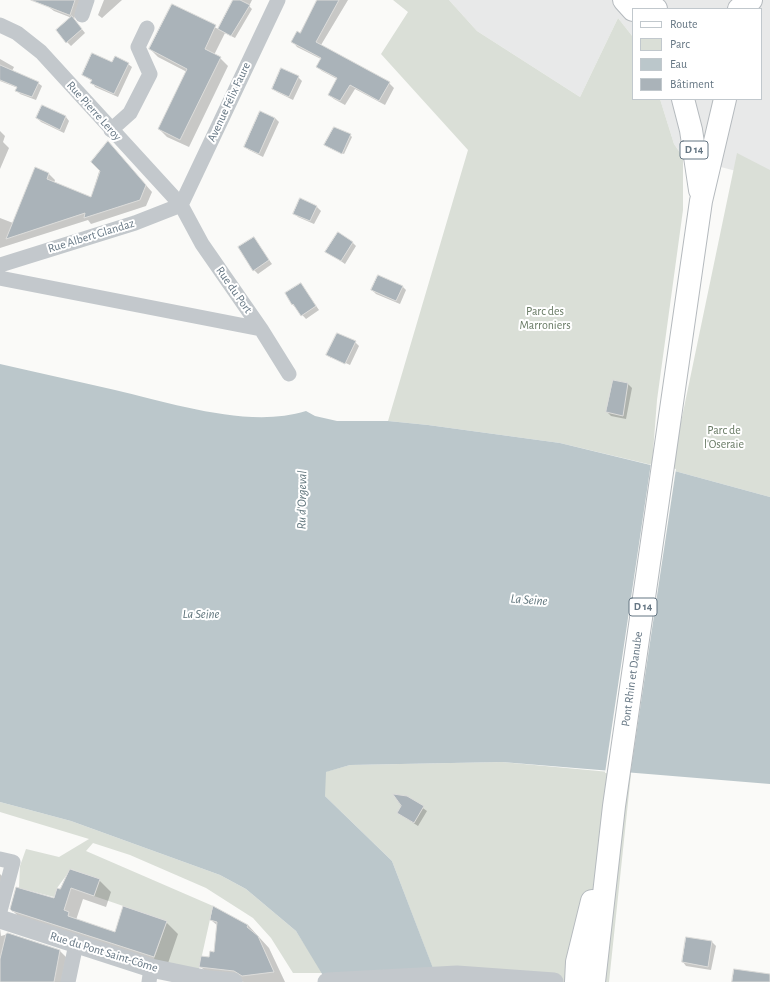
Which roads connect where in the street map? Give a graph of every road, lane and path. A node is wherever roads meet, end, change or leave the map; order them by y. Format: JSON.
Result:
{"nodes":[{"id":1,"x":87,"y":0,"type":"edge"},
{"id":2,"x":278,"y":0,"type":"edge"},
{"id":3,"x":624,"y":0,"type":"edge"},
{"id":4,"x":646,"y":0,"type":"edge"},
{"id":5,"x":751,"y":0,"type":"edge"},
{"id":6,"x":655,"y":8,"type":"edge"},
{"id":7,"x":740,"y":8,"type":"edge"},
{"id":8,"x":632,"y":9,"type":"edge"},
{"id":9,"x":82,"y":15,"type":"dead end"},
{"id":10,"x":0,"y":25,"type":"edge"},
{"id":11,"x":147,"y":28,"type":"dead end"},
{"id":12,"x":683,"y":100,"type":"edge"},
{"id":13,"x":722,"y":103,"type":"edge"},
{"id":14,"x":112,"y":130,"type":"junction"},
{"id":15,"x":701,"y":202,"type":"junction"},
{"id":16,"x":181,"y":205,"type":"junction"},
{"id":17,"x":0,"y":265,"type":"edge"},
{"id":18,"x":0,"y":278,"type":"edge"},
{"id":19,"x":261,"y":329,"type":"junction"},
{"id":20,"x":289,"y":374,"type":"dead end"},
{"id":21,"x":614,"y":806,"type":"junction"},
{"id":22,"x":7,"y":860,"type":"edge"},
{"id":23,"x":0,"y":911,"type":"edge"},
{"id":24,"x":0,"y":919,"type":"edge"},
{"id":25,"x":76,"y":944,"type":"junction"},
{"id":26,"x":150,"y":975,"type":"edge"},
{"id":27,"x":68,"y":982,"type":"edge"},
{"id":28,"x":233,"y":982,"type":"edge"},
{"id":29,"x":327,"y":982,"type":"edge"},
{"id":30,"x":554,"y":982,"type":"edge"},
{"id":31,"x":576,"y":982,"type":"edge"},
{"id":32,"x":594,"y":982,"type":"edge"}],
"edges":[{"from":1,"to":9,"type":"street"},
{"from":2,"to":16,"type":"street","name":"Avenue Félix Faure"},
{"from":3,"to":8,"type":"main road"},
{"from":4,"to":6,"type":"main road"},
{"from":5,"to":7,"type":"main road"},
{"from":10,"to":14,"type":"street","name":"Rue Pierre Leroy"},
{"from":11,"to":14,"type":"street"},
{"from":12,"to":15,"type":"main road","number":"D 14"},
{"from":13,"to":15,"type":"main road","number":"D 14"},
{"from":14,"to":16,"type":"street","name":"Rue Pierre Leroy"},
{"from":15,"to":21,"type":"main road","name":"Pont Rhin et Danube","number":"D 14"},
{"from":16,"to":17,"type":"street","name":"Rue Albert Glandaz"},
{"from":16,"to":19,"type":"street","name":"Rue du Port"},
{"from":18,"to":19,"type":"street"},
{"from":19,"to":20,"type":"street","name":"Rue du Port"},
{"from":21,"to":31,"type":"main road","number":"D 14"},
{"from":21,"to":32,"type":"main road","number":"D 14"},
{"from":22,"to":23,"type":"street"},
{"from":24,"to":25,"type":"street","name":"Rue du Pont Saint-Côme"},
{"from":25,"to":26,"type":"street","name":"Rue du Pont Saint-Côme"},
{"from":25,"to":27,"type":"street"},
{"from":26,"to":28,"type":"street","name":"Rue du Pont Saint-Côme"},
{"from":29,"to":30,"type":"street"}]}
